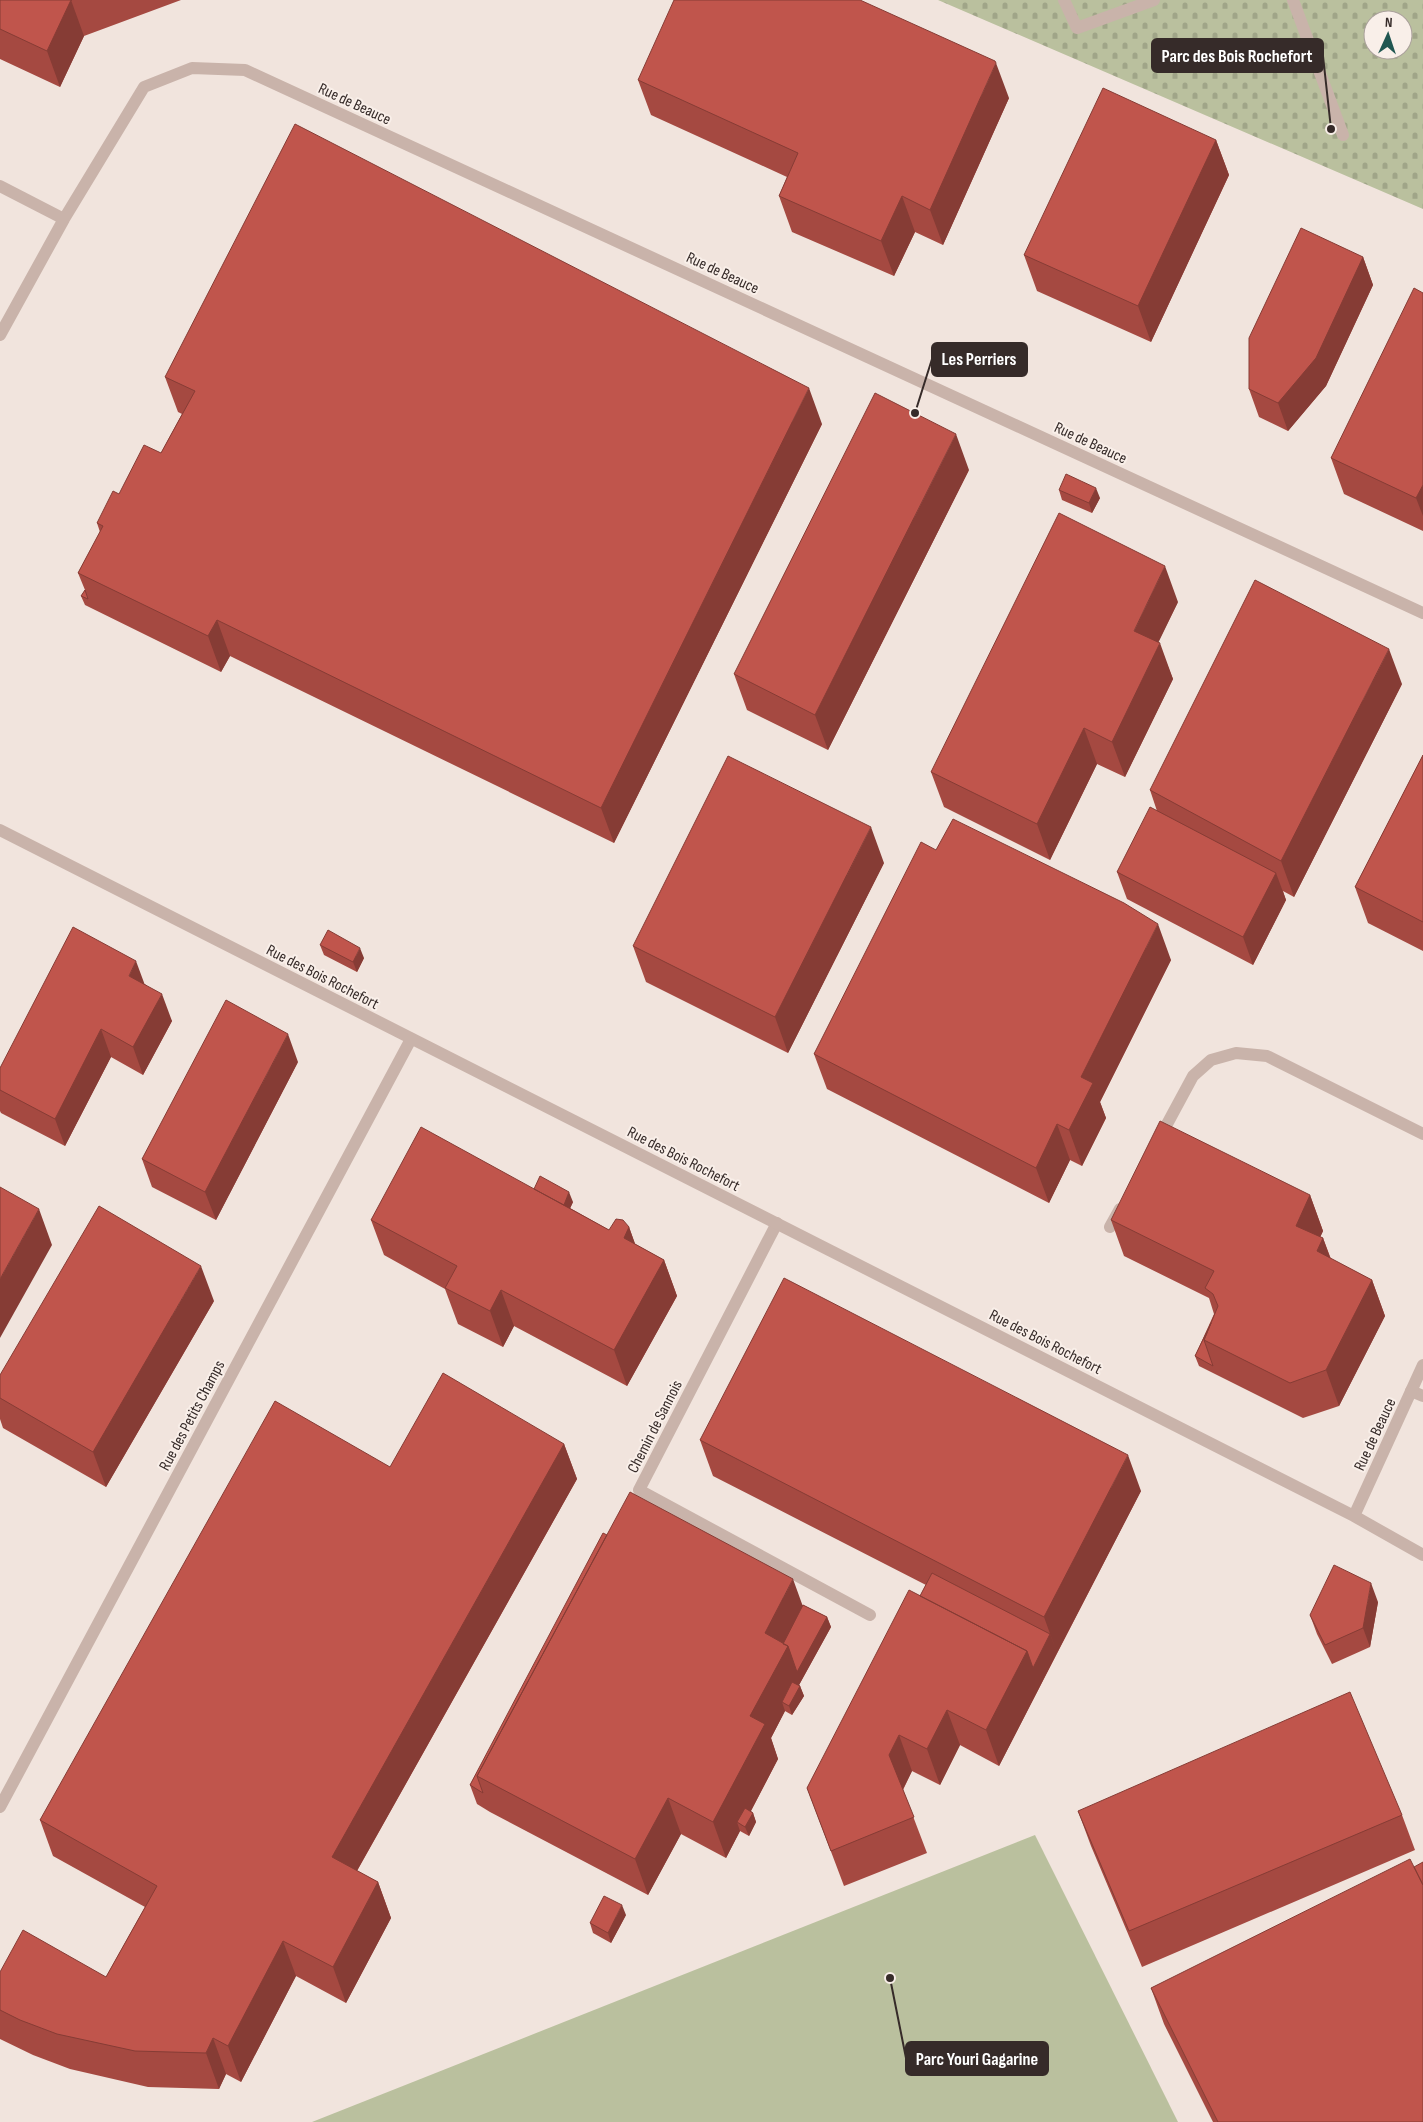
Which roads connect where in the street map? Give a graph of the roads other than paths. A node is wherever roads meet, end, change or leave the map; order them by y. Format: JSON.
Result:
{"nodes":[{"id":1,"x":1064,"y":0,"type":"edge"},
{"id":2,"x":1154,"y":0,"type":"edge"},
{"id":3,"x":1293,"y":0,"type":"edge"},
{"id":4,"x":1344,"y":135,"type":"dead end"},
{"id":5,"x":0,"y":186,"type":"edge"},
{"id":6,"x":64,"y":219,"type":"junction"},
{"id":7,"x":0,"y":336,"type":"edge"},
{"id":8,"x":1423,"y":613,"type":"edge"},
{"id":9,"x":0,"y":830,"type":"edge"},
{"id":10,"x":411,"y":1038,"type":"junction"},
{"id":11,"x":1423,"y":1134,"type":"edge"},
{"id":12,"x":1152,"y":1152,"type":"edge"},
{"id":13,"x":1124,"y":1202,"type":"edge"},
{"id":14,"x":777,"y":1223,"type":"junction"},
{"id":15,"x":1110,"y":1227,"type":"dead end"},
{"id":16,"x":1423,"y":1365,"type":"edge"},
{"id":17,"x":1417,"y":1394,"type":"edge"},
{"id":18,"x":1354,"y":1516,"type":"junction"},
{"id":19,"x":1423,"y":1555,"type":"edge"},
{"id":20,"x":870,"y":1614,"type":"dead end"},
{"id":21,"x":0,"y":1807,"type":"edge"}],
"edges":[{"from":1,"to":2,"type":"street"},
{"from":3,"to":4,"type":"street"},
{"from":5,"to":6,"type":"street"},
{"from":6,"to":7,"type":"street"},
{"from":6,"to":8,"type":"street","name":"Rue de Beauce"},
{"from":9,"to":10,"type":"street","name":"Rue des Bois Rochefort"},
{"from":10,"to":14,"type":"street","name":"Rue des Bois Rochefort"},
{"from":10,"to":21,"type":"street","name":"Rue des Petits Champs"},
{"from":11,"to":12,"type":"street"},
{"from":13,"to":15,"type":"street"},
{"from":14,"to":18,"type":"street","name":"Rue des Bois Rochefort"},
{"from":14,"to":20,"type":"street","name":"Chemin de Sannois"},
{"from":16,"to":17,"type":"street","name":"Rue de Beauce"},
{"from":17,"to":18,"type":"street","name":"Rue de Beauce"},
{"from":18,"to":19,"type":"street","name":"Rue des Bois Rochefort"}]}
